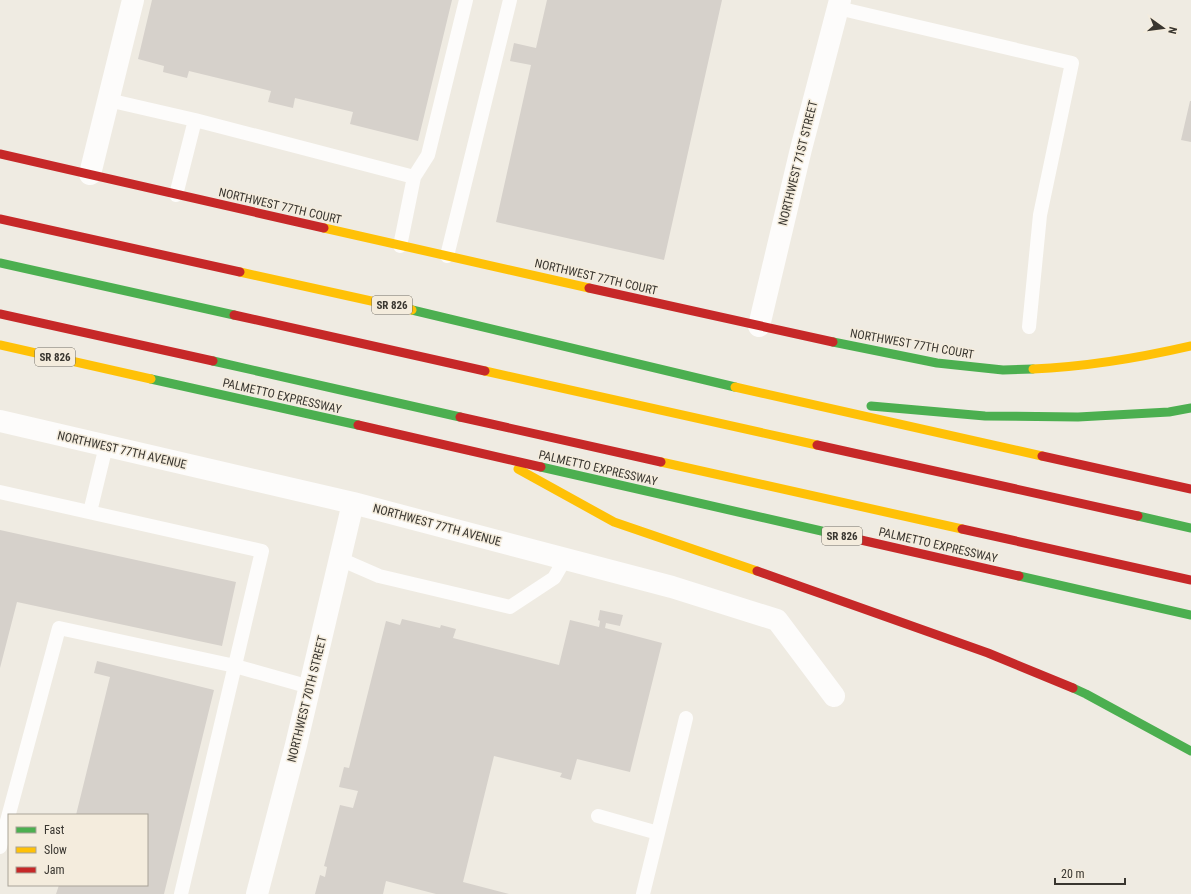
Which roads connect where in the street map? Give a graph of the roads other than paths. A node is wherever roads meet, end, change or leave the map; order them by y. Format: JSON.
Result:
{"nodes":[{"id":1,"x":133,"y":0,"type":"edge"},
{"id":2,"x":466,"y":0,"type":"edge"},
{"id":3,"x":510,"y":0,"type":"edge"},
{"id":4,"x":839,"y":4,"type":"edge"},
{"id":5,"x":108,"y":100,"type":"junction"},
{"id":6,"x":195,"y":120,"type":"junction"},
{"id":7,"x":0,"y":154,"type":"edge"},
{"id":8,"x":90,"y":174,"type":"junction"},
{"id":9,"x":414,"y":177,"type":"junction"},
{"id":10,"x":176,"y":194,"type":"junction"},
{"id":11,"x":0,"y":219,"type":"edge"},
{"id":12,"x":400,"y":246,"type":"junction"},
{"id":13,"x":447,"y":256,"type":"junction"},
{"id":14,"x":0,"y":263,"type":"edge"},
{"id":15,"x":0,"y":314,"type":"edge"},
{"id":16,"x":759,"y":326,"type":"junction"},
{"id":17,"x":1029,"y":327,"type":"dead end"},
{"id":18,"x":0,"y":345,"type":"edge"},
{"id":19,"x":1191,"y":346,"type":"edge"},
{"id":20,"x":783,"y":398,"type":"junction"},
{"id":21,"x":1191,"y":408,"type":"edge"},
{"id":22,"x":0,"y":421,"type":"edge"},
{"id":23,"x":106,"y":446,"type":"junction"},
{"id":24,"x":494,"y":456,"type":"junction"},
{"id":25,"x":1191,"y":489,"type":"edge"},
{"id":26,"x":0,"y":492,"type":"edge"},
{"id":27,"x":353,"y":503,"type":"junction"},
{"id":28,"x":90,"y":512,"type":"junction"},
{"id":29,"x":1191,"y":528,"type":"edge"},
{"id":30,"x":340,"y":559,"type":"junction"},
{"id":31,"x":565,"y":559,"type":"junction"},
{"id":32,"x":1191,"y":580,"type":"edge"},
{"id":33,"x":1191,"y":615,"type":"edge"},
{"id":34,"x":235,"y":666,"type":"junction"},
{"id":35,"x":310,"y":687,"type":"junction"},
{"id":36,"x":834,"y":696,"type":"dead end"},
{"id":37,"x":686,"y":718,"type":"dead end"},
{"id":38,"x":1191,"y":751,"type":"edge"},
{"id":39,"x":9,"y":814,"type":"edge"},
{"id":40,"x":598,"y":816,"type":"dead end"},
{"id":41,"x":8,"y":817,"type":"edge"},
{"id":42,"x":658,"y":833,"type":"junction"},
{"id":43,"x":0,"y":847,"type":"edge"},
{"id":44,"x":181,"y":894,"type":"edge"},
{"id":45,"x":257,"y":894,"type":"edge"},
{"id":46,"x":644,"y":894,"type":"edge"}],
"edges":[{"from":1,"to":5,"type":"street"},
{"from":2,"to":9,"type":"lane"},
{"from":3,"to":13,"type":"lane"},
{"from":4,"to":16,"type":"street","name":"NORTHWEST 71ST STREET"},
{"from":4,"to":17,"type":"lane"},
{"from":5,"to":6,"type":"lane"},
{"from":5,"to":8,"type":"street"},
{"from":6,"to":9,"type":"lane"},
{"from":6,"to":10,"type":"lane"},
{"from":7,"to":8,"type":"main road","name":"NORTHWEST 77TH COURT"},
{"from":8,"to":10,"type":"main road","name":"NORTHWEST 77TH COURT"},
{"from":9,"to":12,"type":"lane"},
{"from":10,"to":12,"type":"main road","name":"NORTHWEST 77TH COURT"},
{"from":11,"to":20,"type":"main road","number":"SR 826"},
{"from":12,"to":13,"type":"main road","name":"NORTHWEST 77TH COURT"},
{"from":13,"to":16,"type":"main road","name":"NORTHWEST 77TH COURT"},
{"from":14,"to":29,"type":"main road"},
{"from":15,"to":32,"type":"main road"},
{"from":16,"to":19,"type":"main road","name":"NORTHWEST 77TH COURT"},
{"from":18,"to":24,"type":"main road","name":"PALMETTO EXPRESSWAY","number":"SR 826"},
{"from":20,"to":21,"type":"main road"},
{"from":20,"to":25,"type":"main road","number":"SR 826"},
{"from":22,"to":23,"type":"street","name":"NORTHWEST 77TH AVENUE"},
{"from":23,"to":27,"type":"street","name":"NORTHWEST 77TH AVENUE"},
{"from":23,"to":28,"type":"lane"},
{"from":24,"to":33,"type":"main road","name":"PALMETTO EXPRESSWAY","number":"SR 826"},
{"from":24,"to":38,"type":"main road"},
{"from":26,"to":28,"type":"lane"},
{"from":27,"to":30,"type":"street","name":"NORTHWEST 70TH STREET"},
{"from":27,"to":31,"type":"street","name":"NORTHWEST 77TH AVENUE"},
{"from":28,"to":34,"type":"lane"},
{"from":30,"to":31,"type":"lane"},
{"from":30,"to":35,"type":"street","name":"NORTHWEST 70TH STREET"},
{"from":31,"to":36,"type":"street","name":"NORTHWEST 77TH AVENUE"},
{"from":34,"to":35,"type":"lane"},
{"from":34,"to":39,"type":"lane"},
{"from":34,"to":44,"type":"lane"},
{"from":35,"to":45,"type":"street","name":"NORTHWEST 70TH STREET"},
{"from":37,"to":42,"type":"lane"},
{"from":40,"to":42,"type":"lane"},
{"from":41,"to":43,"type":"lane"},
{"from":42,"to":46,"type":"lane"}]}
